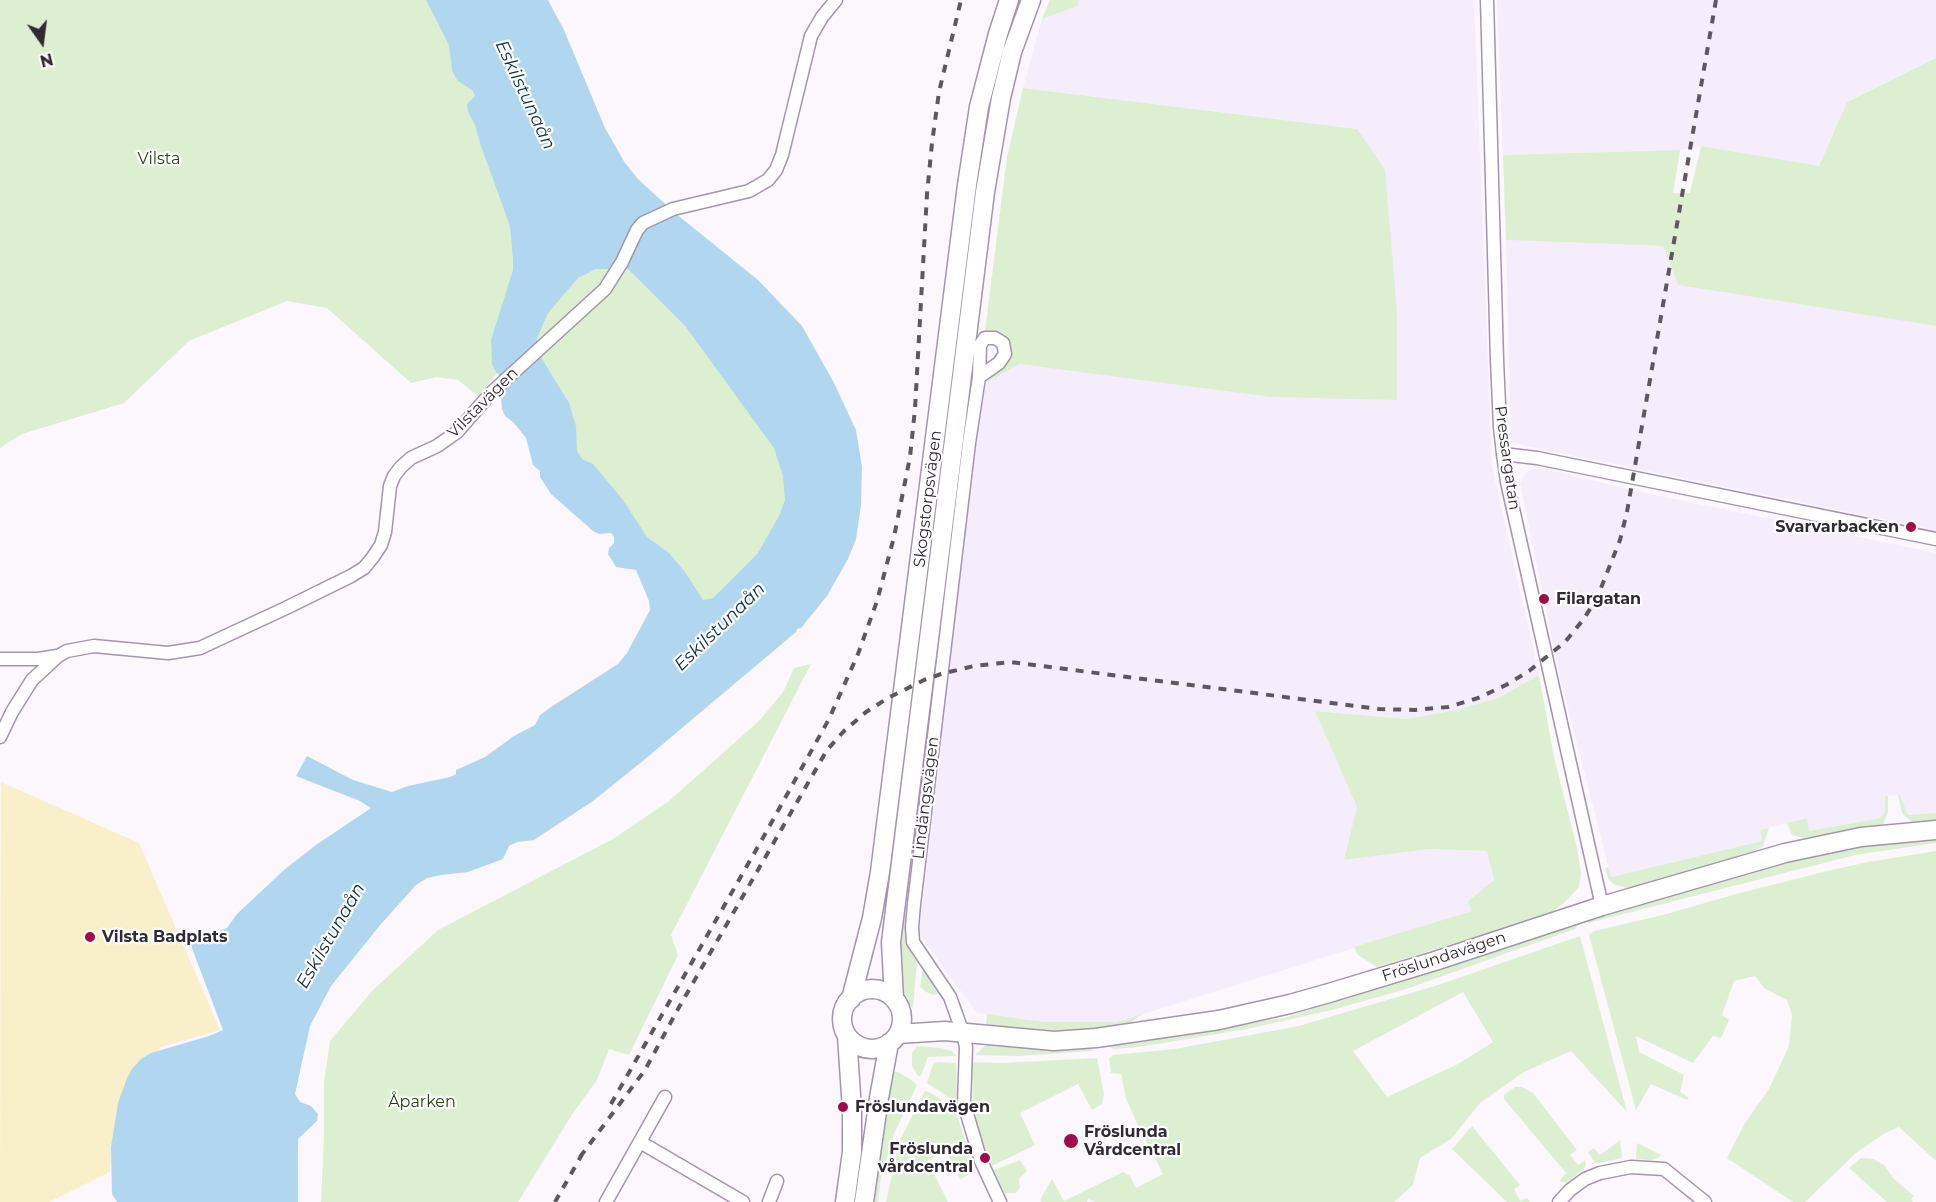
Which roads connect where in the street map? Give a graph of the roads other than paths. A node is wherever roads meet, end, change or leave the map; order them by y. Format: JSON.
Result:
{"nodes":[{"id":1,"x":837,"y":0,"type":"edge"},
{"id":2,"x":1009,"y":0,"type":"edge"},
{"id":3,"x":1031,"y":0,"type":"edge"},
{"id":4,"x":1487,"y":0,"type":"edge"},
{"id":5,"x":979,"y":377,"type":"dead end"},
{"id":6,"x":1503,"y":454,"type":"junction"},
{"id":7,"x":1936,"y":539,"type":"edge"},
{"id":8,"x":58,"y":656,"type":"junction"},
{"id":9,"x":0,"y":659,"type":"edge"},
{"id":10,"x":0,"y":737,"type":"edge"},
{"id":11,"x":1936,"y":830,"type":"edge"},
{"id":12,"x":1602,"y":906,"type":"junction"},
{"id":13,"x":851,"y":999,"type":"junction"},
{"id":14,"x":897,"y":1005,"type":"junction"},
{"id":15,"x":954,"y":1032,"type":"junction"},
{"id":16,"x":847,"y":1036,"type":"junction"},
{"id":17,"x":894,"y":1039,"type":"junction"},
{"id":18,"x":665,"y":1097,"type":"dead end"},
{"id":19,"x":640,"y":1142,"type":"junction"},
{"id":20,"x":777,"y":1181,"type":"dead end"},
{"id":21,"x":606,"y":1202,"type":"edge"},
{"id":22,"x":743,"y":1202,"type":"edge"},
{"id":23,"x":769,"y":1202,"type":"edge"},
{"id":24,"x":845,"y":1202,"type":"edge"},
{"id":25,"x":864,"y":1202,"type":"edge"},
{"id":26,"x":1000,"y":1202,"type":"edge"},
{"id":27,"x":1559,"y":1202,"type":"edge"},
{"id":28,"x":1706,"y":1202,"type":"edge"}],
"edges":[{"from":1,"to":8,"type":"street","name":"Vilstavägen"},
{"from":2,"to":13,"type":"main road","name":"Skogstorpsvägen"},
{"from":3,"to":14,"type":"main road","name":"Skogstorpsvägen"},
{"from":4,"to":6,"type":"street","name":"Pressargatan"},
{"from":5,"to":15,"type":"street","name":"Lindängsvägen"},
{"from":6,"to":7,"type":"street"},
{"from":6,"to":12,"type":"street","name":"Pressargatan"},
{"from":8,"to":9,"type":"street"},
{"from":8,"to":10,"type":"street","name":"Vilstavägen"},
{"from":11,"to":12,"type":"main road","name":"Fröslundavägen"},
{"from":12,"to":15,"type":"main road","name":"Fröslundavägen"},
{"from":13,"to":14,"type":"main road"},
{"from":13,"to":16,"type":"main road"},
{"from":14,"to":15,"type":"main road","name":"Fröslundavägen"},
{"from":14,"to":17,"type":"main road"},
{"from":15,"to":17,"type":"main road","name":"Fröslundavägen"},
{"from":15,"to":26,"type":"street","name":"Lindängsvägen"},
{"from":16,"to":17,"type":"main road"},
{"from":16,"to":24,"type":"main road"},
{"from":17,"to":25,"type":"main road"},
{"from":18,"to":19,"type":"street"},
{"from":19,"to":21,"type":"street"},
{"from":19,"to":22,"type":"street"},
{"from":20,"to":23,"type":"street"},
{"from":27,"to":28,"type":"street"}]}
